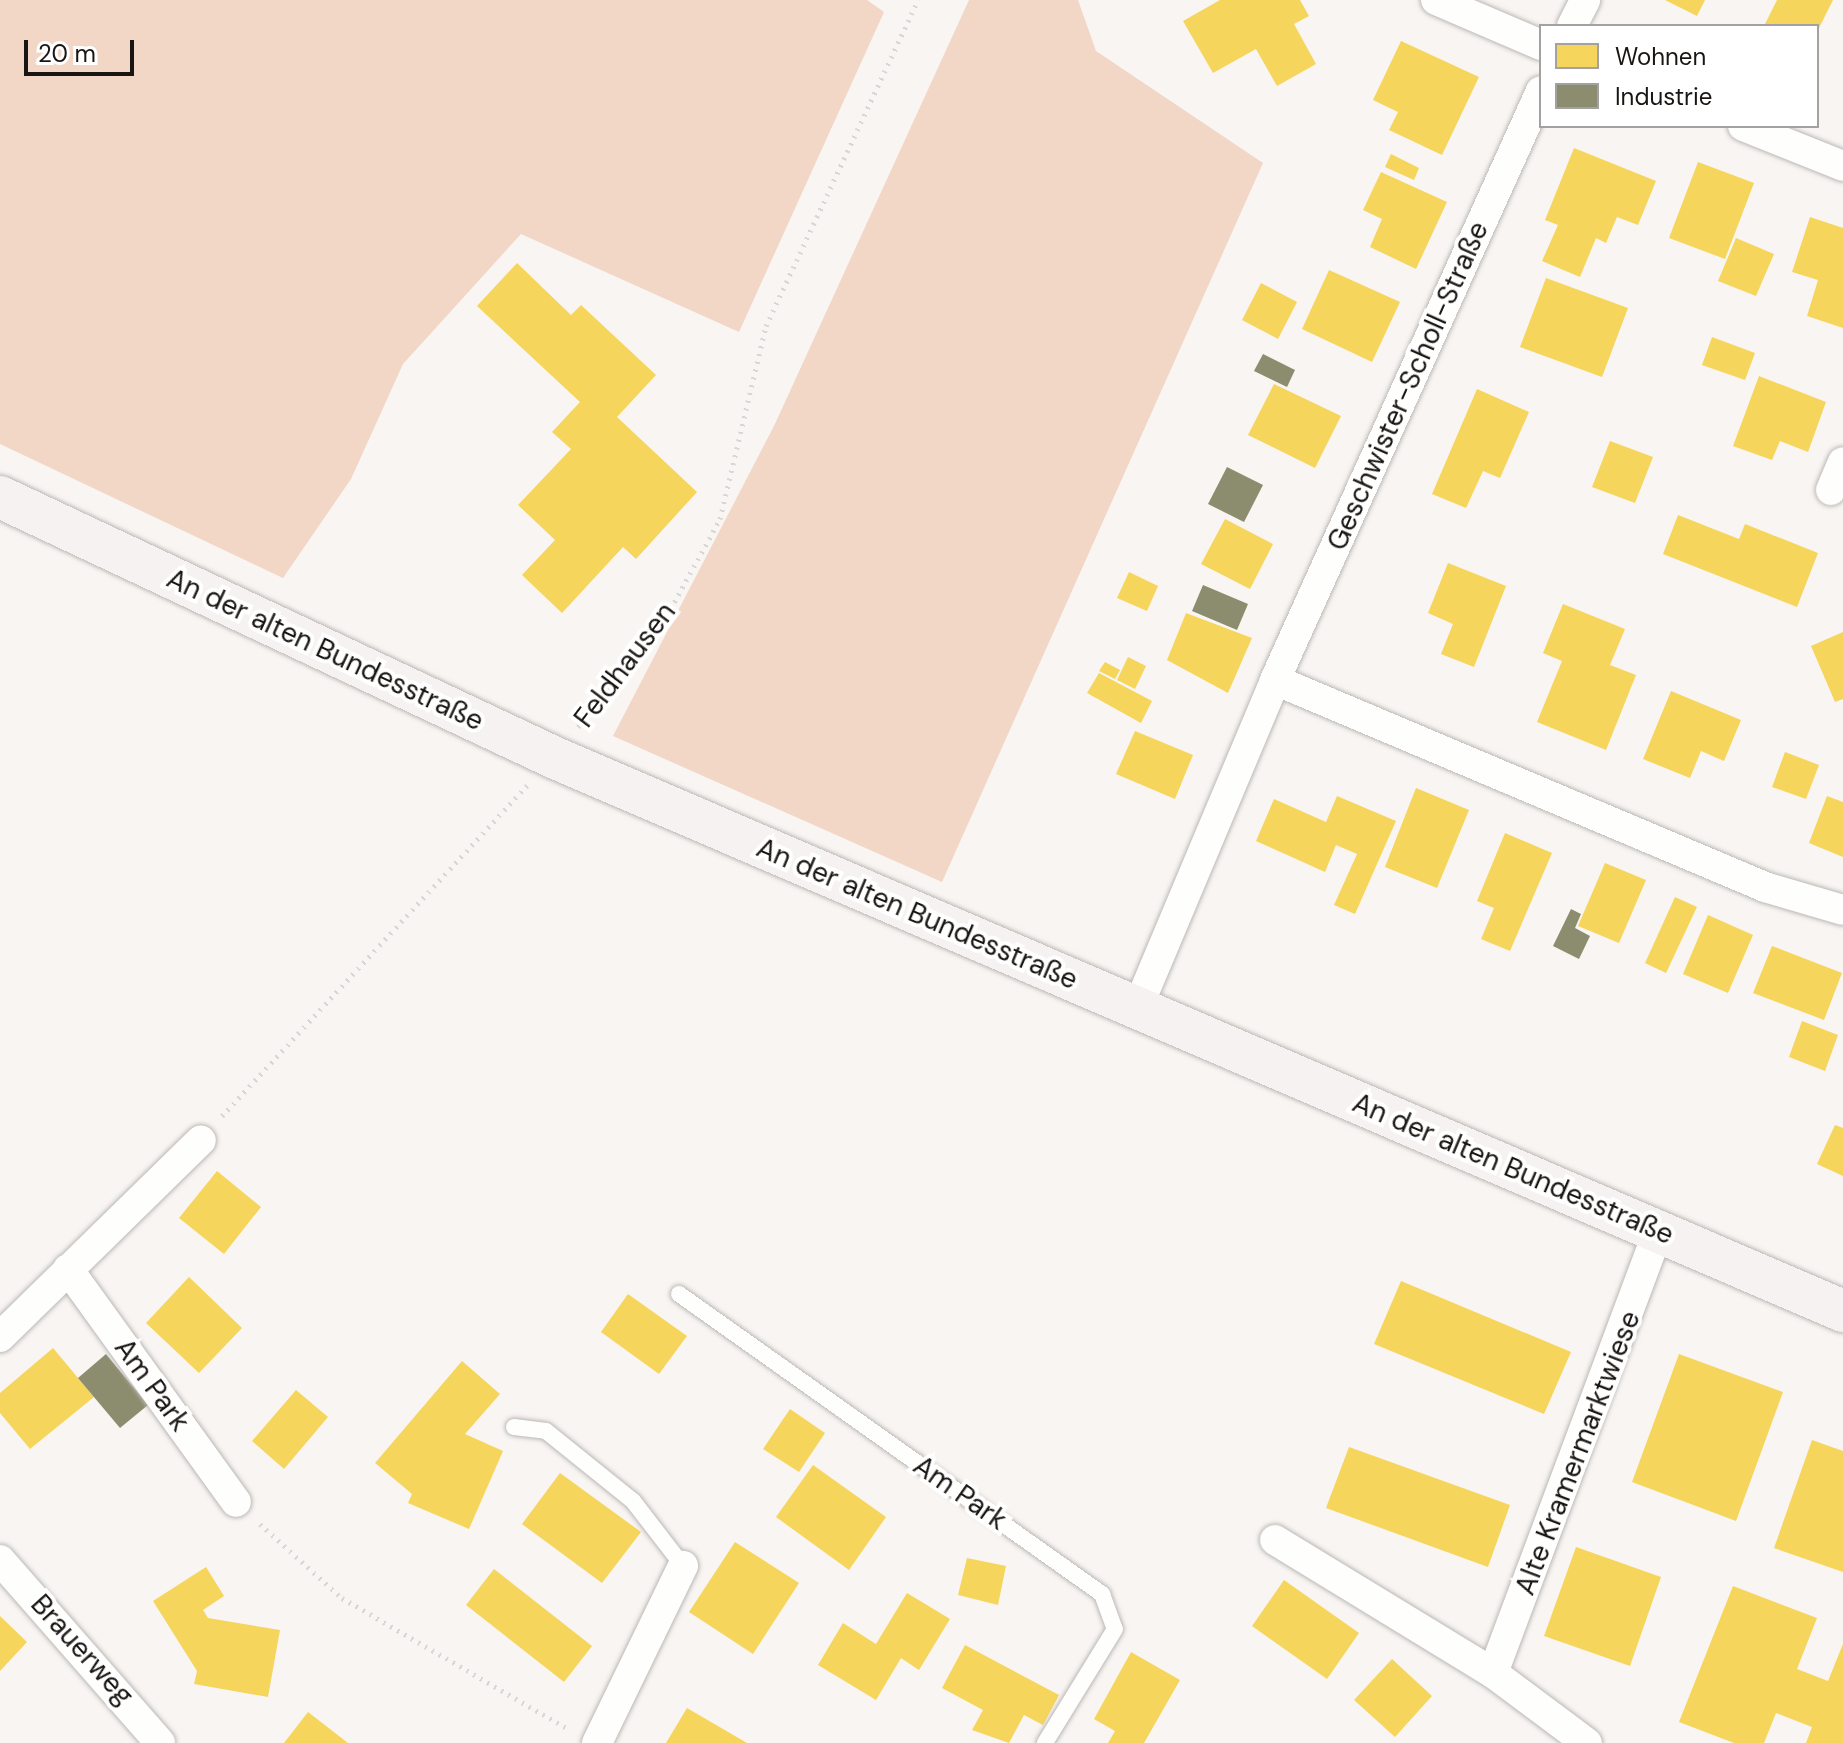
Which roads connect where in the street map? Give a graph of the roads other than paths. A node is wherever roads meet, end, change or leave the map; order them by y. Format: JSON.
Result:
{"nodes":[{"id":1,"x":1436,"y":0,"type":"edge"},
{"id":2,"x":1585,"y":0,"type":"edge"},
{"id":3,"x":1573,"y":24,"type":"edge"},
{"id":4,"x":1539,"y":44,"type":"edge"},
{"id":5,"x":1539,"y":95,"type":"edge"},
{"id":6,"x":1748,"y":128,"type":"edge"},
{"id":7,"x":1843,"y":166,"type":"edge"},
{"id":8,"x":1843,"y":462,"type":"edge"},
{"id":9,"x":1831,"y":490,"type":"dead end"},
{"id":10,"x":0,"y":497,"type":"edge"},
{"id":11,"x":1275,"y":680,"type":"junction"},
{"id":12,"x":1843,"y":910,"type":"edge"},
{"id":13,"x":1137,"y":1009,"type":"junction"},
{"id":14,"x":201,"y":1140,"type":"road end"},
{"id":15,"x":1658,"y":1231,"type":"junction"},
{"id":16,"x":68,"y":1269,"type":"junction"},
{"id":17,"x":679,"y":1294,"type":"dead end"},
{"id":18,"x":1843,"y":1311,"type":"edge"},
{"id":19,"x":0,"y":1337,"type":"edge"},
{"id":20,"x":514,"y":1427,"type":"dead end"},
{"id":21,"x":236,"y":1502,"type":"road end"},
{"id":22,"x":1275,"y":1540,"type":"dead end"},
{"id":23,"x":0,"y":1560,"type":"edge"},
{"id":24,"x":683,"y":1566,"type":"joint"},
{"id":25,"x":1493,"y":1673,"type":"junction"},
{"id":26,"x":583,"y":1737,"type":"edge"},
{"id":27,"x":160,"y":1743,"type":"edge"},
{"id":28,"x":1045,"y":1743,"type":"edge"},
{"id":29,"x":1587,"y":1743,"type":"edge"}],
"edges":[{"from":1,"to":4,"type":"street"},
{"from":2,"to":3,"type":"street"},
{"from":5,"to":11,"type":"street","name":"Geschwister-Scholl-Straße"},
{"from":6,"to":7,"type":"street"},
{"from":8,"to":9,"type":"street"},
{"from":10,"to":13,"type":"street","name":"An der alten Bundesstraße"},
{"from":11,"to":12,"type":"street"},
{"from":11,"to":13,"type":"street","name":"Geschwister-Scholl-Straße"},
{"from":13,"to":15,"type":"street","name":"An der alten Bundesstraße"},
{"from":14,"to":16,"type":"street"},
{"from":15,"to":18,"type":"street","name":"An der alten Bundesstraße"},
{"from":15,"to":25,"type":"street","name":"Alte Kramermarktwiese"},
{"from":16,"to":19,"type":"street"},
{"from":16,"to":21,"type":"street","name":"Am Park"},
{"from":17,"to":28,"type":"lane","name":"Am Park"},
{"from":20,"to":24,"type":"lane"},
{"from":22,"to":25,"type":"street"},
{"from":23,"to":27,"type":"street","name":"Brauerweg"},
{"from":24,"to":26,"type":"street"},
{"from":25,"to":29,"type":"street"}]}
